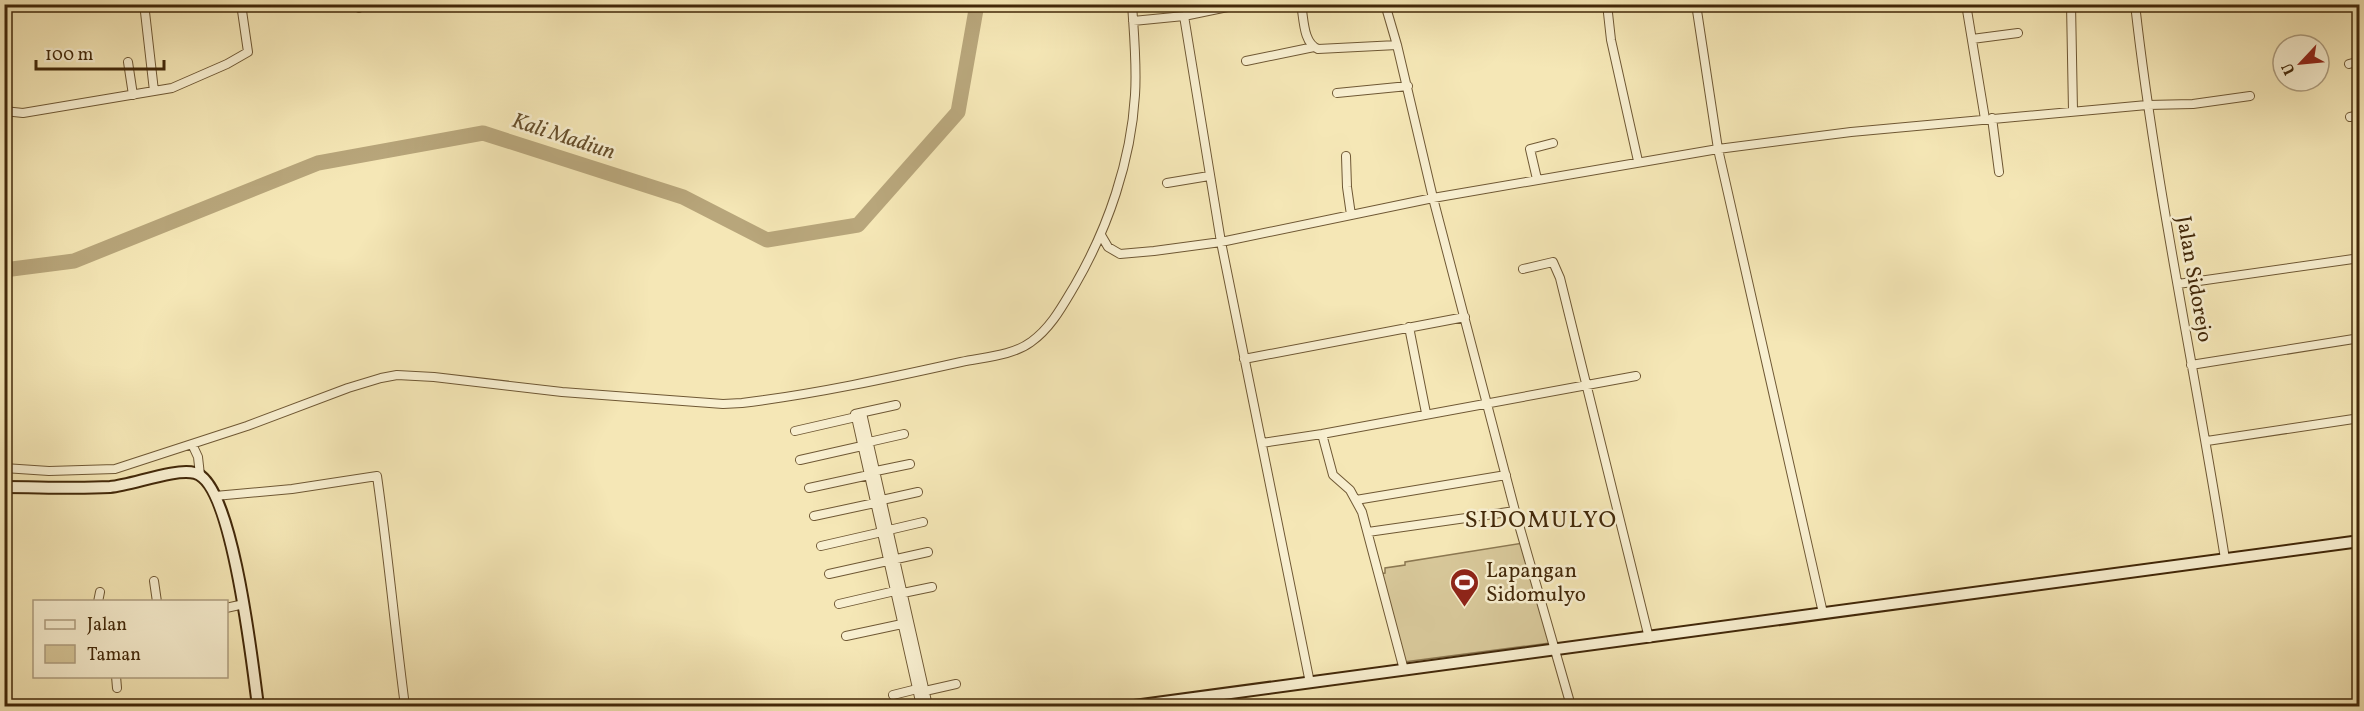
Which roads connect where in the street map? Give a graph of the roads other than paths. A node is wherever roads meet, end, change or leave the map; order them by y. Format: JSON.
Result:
{"nodes":[{"id":1,"x":241,"y":4,"type":"edge"},
{"id":2,"x":1132,"y":4,"type":"edge"},
{"id":3,"x":1242,"y":4,"type":"edge"},
{"id":4,"x":1301,"y":4,"type":"edge"},
{"id":5,"x":1385,"y":4,"type":"edge"},
{"id":6,"x":1607,"y":4,"type":"edge"},
{"id":7,"x":1695,"y":4,"type":"edge"},
{"id":8,"x":1966,"y":4,"type":"edge"},
{"id":9,"x":2071,"y":4,"type":"edge"},
{"id":10,"x":2135,"y":4,"type":"edge"},
{"id":11,"x":145,"y":12,"type":"dead end"},
{"id":12,"x":1184,"y":16,"type":"junction"},
{"id":13,"x":1133,"y":21,"type":"junction"},
{"id":14,"x":2018,"y":33,"type":"dead end"},
{"id":15,"x":1972,"y":39,"type":"junction"},
{"id":16,"x":1397,"y":45,"type":"junction"},
{"id":17,"x":1314,"y":47,"type":"junction"},
{"id":18,"x":1246,"y":61,"type":"dead end"},
{"id":19,"x":2360,"y":61,"type":"edge"},
{"id":20,"x":128,"y":62,"type":"dead end"},
{"id":21,"x":2349,"y":64,"type":"dead end"},
{"id":22,"x":1408,"y":86,"type":"junction"},
{"id":23,"x":154,"y":91,"type":"junction"},
{"id":24,"x":1337,"y":93,"type":"dead end"},
{"id":25,"x":133,"y":95,"type":"junction"},
{"id":26,"x":2250,"y":96,"type":"dead end"},
{"id":27,"x":2147,"y":105,"type":"junction"},
{"id":28,"x":4,"y":111,"type":"edge"},
{"id":29,"x":2073,"y":111,"type":"junction"},
{"id":30,"x":2360,"y":115,"type":"edge"},
{"id":31,"x":2349,"y":117,"type":"dead end"},
{"id":32,"x":1988,"y":118,"type":"junction"},
{"id":33,"x":1553,"y":142,"type":"dead end"},
{"id":34,"x":1718,"y":149,"type":"junction"},
{"id":35,"x":1346,"y":156,"type":"dead end"},
{"id":36,"x":1638,"y":161,"type":"junction"},
{"id":37,"x":1999,"y":172,"type":"dead end"},
{"id":38,"x":1209,"y":176,"type":"junction"},
{"id":39,"x":1537,"y":179,"type":"junction"},
{"id":40,"x":1167,"y":183,"type":"dead end"},
{"id":41,"x":1433,"y":198,"type":"junction"},
{"id":42,"x":1351,"y":215,"type":"junction"},
{"id":43,"x":1101,"y":235,"type":"junction"},
{"id":44,"x":1221,"y":242,"type":"junction"},
{"id":45,"x":2360,"y":258,"type":"edge"},
{"id":46,"x":1522,"y":269,"type":"dead end"},
{"id":47,"x":2178,"y":284,"type":"junction"},
{"id":48,"x":1465,"y":317,"type":"junction"},
{"id":49,"x":1409,"y":327,"type":"junction"},
{"id":50,"x":2360,"y":338,"type":"edge"},
{"id":51,"x":1244,"y":359,"type":"junction"},
{"id":52,"x":2192,"y":365,"type":"junction"},
{"id":53,"x":1636,"y":376,"type":"dead end"},
{"id":54,"x":1587,"y":385,"type":"junction"},
{"id":55,"x":1487,"y":402,"type":"junction"},
{"id":56,"x":896,"y":405,"type":"dead end"},
{"id":57,"x":1426,"y":413,"type":"junction"},
{"id":58,"x":859,"y":415,"type":"junction"},
{"id":59,"x":2360,"y":418,"type":"edge"},
{"id":60,"x":795,"y":431,"type":"dead end"},
{"id":61,"x":904,"y":434,"type":"dead end"},
{"id":62,"x":1322,"y":434,"type":"junction"},
{"id":63,"x":2207,"y":441,"type":"junction"},
{"id":64,"x":1262,"y":443,"type":"junction"},
{"id":65,"x":192,"y":444,"type":"junction"},
{"id":66,"x":866,"y":444,"type":"junction"},
{"id":67,"x":800,"y":460,"type":"dead end"},
{"id":68,"x":910,"y":464,"type":"dead end"},
{"id":69,"x":4,"y":468,"type":"edge"},
{"id":70,"x":872,"y":473,"type":"junction"},
{"id":71,"x":200,"y":475,"type":"junction"},
{"id":72,"x":1506,"y":476,"type":"junction"},
{"id":73,"x":4,"y":487,"type":"edge"},
{"id":74,"x":809,"y":488,"type":"dead end"},
{"id":75,"x":918,"y":492,"type":"dead end"},
{"id":76,"x":215,"y":496,"type":"junction"},
{"id":77,"x":1356,"y":500,"type":"junction"},
{"id":78,"x":879,"y":502,"type":"junction"},
{"id":79,"x":1515,"y":511,"type":"junction"},
{"id":80,"x":814,"y":516,"type":"dead end"},
{"id":81,"x":923,"y":522,"type":"dead end"},
{"id":82,"x":885,"y":531,"type":"junction"},
{"id":83,"x":1368,"y":532,"type":"junction"},
{"id":84,"x":2360,"y":541,"type":"edge"},
{"id":85,"x":821,"y":546,"type":"dead end"},
{"id":86,"x":928,"y":552,"type":"dead end"},
{"id":87,"x":2225,"y":559,"type":"junction"},
{"id":88,"x":892,"y":560,"type":"junction"},
{"id":89,"x":829,"y":574,"type":"dead end"},
{"id":90,"x":154,"y":581,"type":"dead end"},
{"id":91,"x":932,"y":587,"type":"dead end"},
{"id":92,"x":100,"y":592,"type":"dead end"},
{"id":93,"x":899,"y":592,"type":"junction"},
{"id":94,"x":98,"y":600,"type":"edge"},
{"id":95,"x":157,"y":600,"type":"edge"},
{"id":96,"x":244,"y":604,"type":"junction"},
{"id":97,"x":839,"y":604,"type":"dead end"},
{"id":98,"x":228,"y":608,"type":"edge"},
{"id":99,"x":1823,"y":613,"type":"junction"},
{"id":100,"x":902,"y":624,"type":"junction"},
{"id":101,"x":846,"y":636,"type":"dead end"},
{"id":102,"x":1649,"y":638,"type":"junction"},
{"id":103,"x":1555,"y":649,"type":"junction"},
{"id":104,"x":1404,"y":669,"type":"junction"},
{"id":105,"x":116,"y":678,"type":"edge"},
{"id":106,"x":1310,"y":683,"type":"junction"},
{"id":107,"x":956,"y":684,"type":"dead end"},
{"id":108,"x":117,"y":688,"type":"dead end"},
{"id":109,"x":921,"y":690,"type":"junction"},
{"id":110,"x":893,"y":695,"type":"dead end"},
{"id":111,"x":258,"y":706,"type":"edge"},
{"id":112,"x":405,"y":706,"type":"edge"},
{"id":113,"x":921,"y":706,"type":"edge"},
{"id":114,"x":928,"y":706,"type":"edge"},
{"id":115,"x":1134,"y":706,"type":"edge"},
{"id":116,"x":1571,"y":706,"type":"edge"}],
"edges":[{"from":1,"to":23,"type":"street"},
{"from":2,"to":13,"type":"street"},
{"from":3,"to":12,"type":"street"},
{"from":4,"to":17,"type":"street"},
{"from":5,"to":16,"type":"street"},
{"from":6,"to":36,"type":"street"},
{"from":7,"to":34,"type":"street"},
{"from":8,"to":15,"type":"street"},
{"from":9,"to":29,"type":"street"},
{"from":10,"to":27,"type":"street","name":"Jalan Sidorejo"},
{"from":11,"to":23,"type":"street"},
{"from":12,"to":13,"type":"street"},
{"from":12,"to":38,"type":"street"},
{"from":13,"to":43,"type":"street"},
{"from":14,"to":15,"type":"street"},
{"from":15,"to":32,"type":"street"},
{"from":16,"to":17,"type":"street"},
{"from":16,"to":22,"type":"street"},
{"from":17,"to":18,"type":"street"},
{"from":19,"to":21,"type":"street"},
{"from":20,"to":25,"type":"street"},
{"from":22,"to":24,"type":"street"},
{"from":22,"to":41,"type":"street"},
{"from":23,"to":25,"type":"street"},
{"from":25,"to":28,"type":"street"},
{"from":26,"to":27,"type":"street"},
{"from":27,"to":29,"type":"street"},
{"from":27,"to":47,"type":"street","name":"Jalan Sidorejo"},
{"from":29,"to":32,"type":"street"},
{"from":30,"to":31,"type":"street"},
{"from":32,"to":34,"type":"street"},
{"from":32,"to":37,"type":"street"},
{"from":33,"to":39,"type":"street"},
{"from":34,"to":36,"type":"street"},
{"from":34,"to":99,"type":"street"},
{"from":35,"to":42,"type":"street"},
{"from":36,"to":39,"type":"street"},
{"from":38,"to":40,"type":"street"},
{"from":38,"to":44,"type":"street"},
{"from":39,"to":41,"type":"street"},
{"from":41,"to":42,"type":"street"},
{"from":41,"to":48,"type":"street"},
{"from":42,"to":44,"type":"street"},
{"from":43,"to":44,"type":"street"},
{"from":43,"to":65,"type":"street"},
{"from":44,"to":51,"type":"street"},
{"from":45,"to":47,"type":"street"},
{"from":46,"to":54,"type":"street"},
{"from":47,"to":52,"type":"street","name":"Jalan Sidorejo"},
{"from":48,"to":49,"type":"street"},
{"from":48,"to":55,"type":"street"},
{"from":49,"to":51,"type":"street"},
{"from":49,"to":57,"type":"street"},
{"from":50,"to":52,"type":"street"},
{"from":51,"to":64,"type":"street"},
{"from":52,"to":63,"type":"street","name":"Jalan Sidorejo"},
{"from":53,"to":54,"type":"street"},
{"from":54,"to":55,"type":"street"},
{"from":54,"to":102,"type":"street"},
{"from":55,"to":57,"type":"street"},
{"from":55,"to":72,"type":"street"},
{"from":56,"to":58,"type":"street"},
{"from":57,"to":62,"type":"street"},
{"from":58,"to":60,"type":"street"},
{"from":58,"to":66,"type":"street"},
{"from":59,"to":63,"type":"street"},
{"from":61,"to":66,"type":"street"},
{"from":62,"to":64,"type":"street"},
{"from":62,"to":77,"type":"street"},
{"from":63,"to":87,"type":"street","name":"Jalan Sidorejo"},
{"from":64,"to":106,"type":"street"},
{"from":65,"to":69,"type":"street"},
{"from":65,"to":71,"type":"street"},
{"from":66,"to":67,"type":"street"},
{"from":66,"to":70,"type":"street"},
{"from":68,"to":70,"type":"street"},
{"from":70,"to":74,"type":"street"},
{"from":70,"to":78,"type":"street"},
{"from":71,"to":73,"type":"main road"},
{"from":71,"to":76,"type":"main road"},
{"from":72,"to":77,"type":"street"},
{"from":72,"to":79,"type":"street"},
{"from":75,"to":78,"type":"street"},
{"from":76,"to":96,"type":"main road"},
{"from":76,"to":112,"type":"street"},
{"from":77,"to":83,"type":"street"},
{"from":78,"to":80,"type":"street"},
{"from":78,"to":82,"type":"street"},
{"from":79,"to":83,"type":"street"},
{"from":79,"to":103,"type":"street"},
{"from":81,"to":82,"type":"street"},
{"from":82,"to":85,"type":"street"},
{"from":82,"to":88,"type":"street"},
{"from":83,"to":104,"type":"street"},
{"from":84,"to":87,"type":"main road"},
{"from":86,"to":88,"type":"street"},
{"from":87,"to":99,"type":"main road"},
{"from":88,"to":89,"type":"street"},
{"from":88,"to":93,"type":"street"},
{"from":90,"to":95,"type":"street"},
{"from":91,"to":93,"type":"street"},
{"from":92,"to":94,"type":"street"},
{"from":93,"to":97,"type":"street"},
{"from":93,"to":100,"type":"street"},
{"from":93,"to":109,"type":"street"},
{"from":96,"to":98,"type":"street"},
{"from":96,"to":111,"type":"main road"},
{"from":99,"to":102,"type":"main road"},
{"from":100,"to":101,"type":"street"},
{"from":100,"to":109,"type":"street"},
{"from":102,"to":103,"type":"main road"},
{"from":103,"to":104,"type":"main road"},
{"from":103,"to":116,"type":"street"},
{"from":104,"to":106,"type":"main road"},
{"from":105,"to":108,"type":"street"},
{"from":106,"to":115,"type":"main road"},
{"from":107,"to":109,"type":"street"},
{"from":109,"to":110,"type":"street"},
{"from":109,"to":113,"type":"street"},
{"from":109,"to":114,"type":"street"}]}
